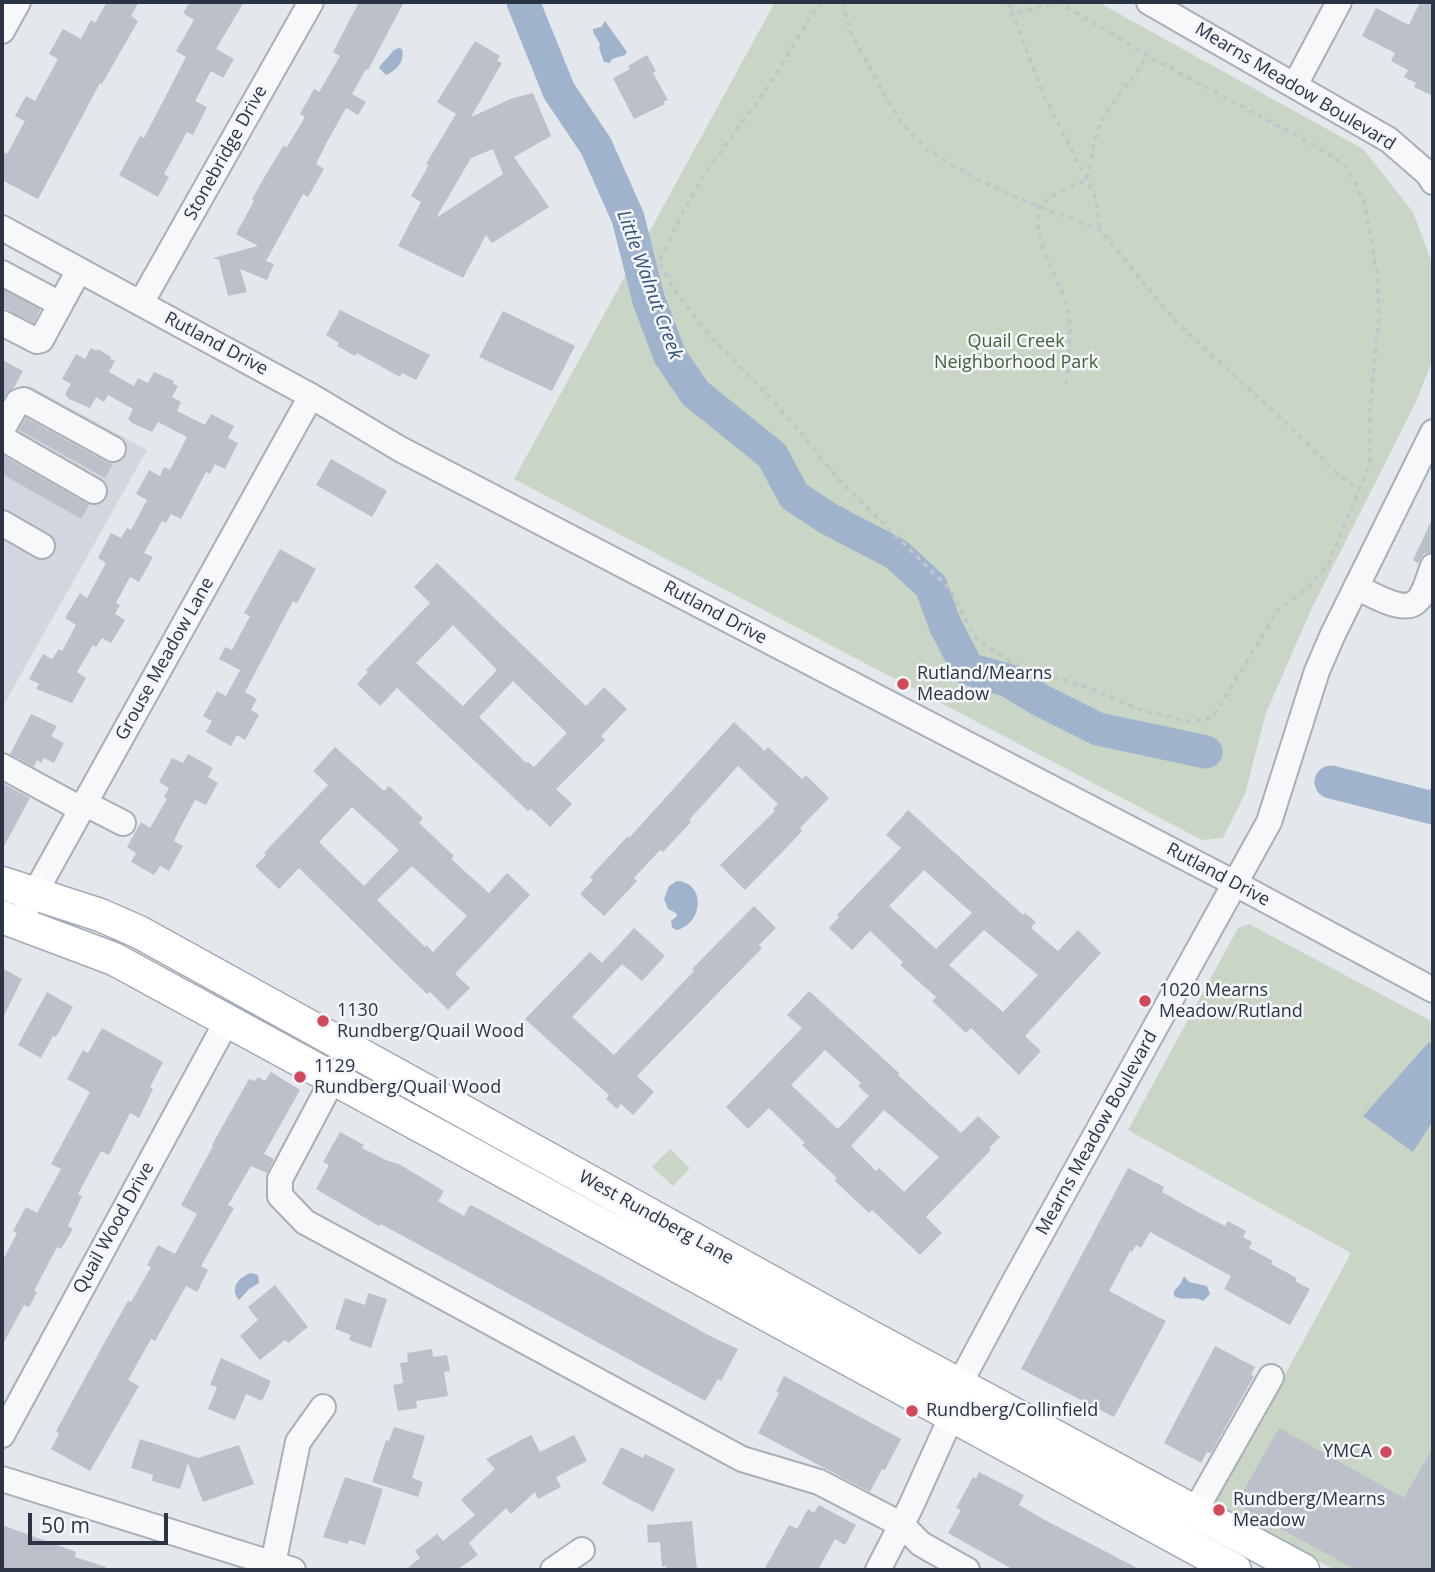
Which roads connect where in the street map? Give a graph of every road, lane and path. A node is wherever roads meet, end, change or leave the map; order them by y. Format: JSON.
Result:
{"nodes":[{"id":1,"x":18,"y":2,"type":"edge"},
{"id":2,"x":312,"y":2,"type":"edge"},
{"id":3,"x":822,"y":2,"type":"edge"},
{"id":4,"x":842,"y":2,"type":"edge"},
{"id":5,"x":1057,"y":2,"type":"edge"},
{"id":6,"x":1339,"y":2,"type":"edge"},
{"id":7,"x":1008,"y":4,"type":"edge"},
{"id":8,"x":1162,"y":5,"type":"edge"},
{"id":9,"x":2,"y":31,"type":"edge"},
{"id":10,"x":1147,"y":55,"type":"junction"},
{"id":11,"x":1295,"y":85,"type":"junction"},
{"id":12,"x":1432,"y":176,"type":"edge"},
{"id":13,"x":1087,"y":180,"type":"junction"},
{"id":14,"x":1039,"y":206,"type":"junction"},
{"id":15,"x":1100,"y":230,"type":"junction"},
{"id":16,"x":9,"y":232,"type":"edge"},
{"id":17,"x":79,"y":270,"type":"junction"},
{"id":18,"x":16,"y":296,"type":"edge"},
{"id":19,"x":141,"y":303,"type":"junction"},
{"id":20,"x":60,"y":304,"type":"junction"},
{"id":21,"x":1066,"y":384,"type":"dead end"},
{"id":22,"x":311,"y":396,"type":"junction"},
{"id":23,"x":2,"y":430,"type":"edge"},
{"id":24,"x":1433,"y":432,"type":"edge"},
{"id":25,"x":2,"y":438,"type":"edge"},
{"id":26,"x":113,"y":449,"type":"dead end"},
{"id":27,"x":1358,"y":488,"type":"junction"},
{"id":28,"x":94,"y":491,"type":"dead end"},
{"id":29,"x":2,"y":523,"type":"edge"},
{"id":30,"x":42,"y":546,"type":"dead end"},
{"id":31,"x":1433,"y":566,"type":"edge"},
{"id":32,"x":1356,"y":587,"type":"junction"},
{"id":33,"x":2,"y":766,"type":"edge"},
{"id":34,"x":83,"y":806,"type":"junction"},
{"id":35,"x":123,"y":824,"type":"dead end"},
{"id":36,"x":2,"y":883,"type":"edge"},
{"id":37,"x":1236,"y":884,"type":"junction"},
{"id":38,"x":35,"y":893,"type":"junction"},
{"id":39,"x":10,"y":919,"type":"edge"},
{"id":40,"x":1433,"y":990,"type":"edge"},
{"id":41,"x":227,"y":1021,"type":"junction"},
{"id":42,"x":332,"y":1079,"type":"junction"},
{"id":43,"x":590,"y":1182,"type":"junction"},
{"id":44,"x":573,"y":1210,"type":"junction"},
{"id":45,"x":1271,"y":1377,"type":"dead end"},
{"id":46,"x":960,"y":1385,"type":"junction"},
{"id":47,"x":323,"y":1407,"type":"dead end"},
{"id":48,"x":952,"y":1415,"type":"junction"},
{"id":49,"x":2,"y":1435,"type":"edge"},
{"id":50,"x":2,"y":1479,"type":"edge"},
{"id":51,"x":1195,"y":1511,"type":"junction"},
{"id":52,"x":902,"y":1525,"type":"junction"},
{"id":53,"x":582,"y":1550,"type":"dead end"},
{"id":54,"x":283,"y":1567,"type":"edge"},
{"id":55,"x":553,"y":1570,"type":"edge"},
{"id":56,"x":878,"y":1570,"type":"edge"},
{"id":57,"x":967,"y":1570,"type":"edge"},
{"id":58,"x":1235,"y":1570,"type":"edge"},
{"id":59,"x":1303,"y":1570,"type":"edge"}],
"edges":[{"from":1,"to":9,"type":"street"},
{"from":2,"to":19,"type":"street","name":"Stonebridge Drive"},
{"from":3,"to":27,"type":"path"},
{"from":4,"to":14,"type":"path"},
{"from":5,"to":7,"type":"path"},
{"from":5,"to":10,"type":"path"},
{"from":6,"to":11,"type":"street"},
{"from":7,"to":13,"type":"path"},
{"from":8,"to":11,"type":"street","name":"Mearns Meadow Boulevard"},
{"from":10,"to":13,"type":"path"},
{"from":10,"to":27,"type":"path"},
{"from":11,"to":12,"type":"street","name":"Mearns Meadow Boulevard"},
{"from":13,"to":14,"type":"path"},
{"from":13,"to":15,"type":"path"},
{"from":14,"to":15,"type":"path"},
{"from":14,"to":21,"type":"path"},
{"from":15,"to":27,"type":"path"},
{"from":16,"to":17,"type":"street","name":"Rutland Drive"},
{"from":16,"to":18,"type":"street"},
{"from":17,"to":19,"type":"street","name":"Rutland Drive"},
{"from":17,"to":20,"type":"street"},
{"from":18,"to":20,"type":"street"},
{"from":18,"to":20,"type":"street"},
{"from":19,"to":22,"type":"street","name":"Rutland Drive"},
{"from":22,"to":34,"type":"street","name":"Grouse Meadow Lane"},
{"from":22,"to":37,"type":"street","name":"Rutland Drive"},
{"from":23,"to":26,"type":"street"},
{"from":24,"to":32,"type":"street","name":"Mearns Meadow Boulevard"},
{"from":25,"to":28,"type":"street"},
{"from":29,"to":30,"type":"street"},
{"from":31,"to":32,"type":"street"},
{"from":32,"to":37,"type":"street","name":"Mearns Meadow Boulevard"},
{"from":33,"to":34,"type":"street"},
{"from":34,"to":35,"type":"street"},
{"from":34,"to":38,"type":"street","name":"Grouse Meadow Lane"},
{"from":36,"to":38,"type":"main road","name":"West Rundberg Lane"},
{"from":37,"to":40,"type":"street","name":"Rutland Drive"},
{"from":37,"to":46,"type":"street","name":"Mearns Meadow Boulevard"},
{"from":38,"to":39,"type":"street","name":"Grouse Meadow Lane"},
{"from":38,"to":43,"type":"main road","name":"West Rundberg Lane"},
{"from":39,"to":41,"type":"main road","name":"West Rundberg Lane"},
{"from":41,"to":42,"type":"main road","name":"West Rundberg Lane"},
{"from":41,"to":49,"type":"street","name":"Quail Wood Drive"},
{"from":42,"to":44,"type":"main road","name":"West Rundberg Lane"},
{"from":42,"to":52,"type":"street"},
{"from":43,"to":44,"type":"main road"},
{"from":43,"to":46,"type":"main road","name":"West Rundberg Lane"},
{"from":44,"to":48,"type":"main road","name":"West Rundberg Lane"},
{"from":45,"to":51,"type":"street"},
{"from":46,"to":48,"type":"street","name":"Mearns Meadow Boulevard"},
{"from":46,"to":51,"type":"main road","name":"West Rundberg Lane"},
{"from":47,"to":54,"type":"street"},
{"from":48,"to":52,"type":"street","name":"Mearns Meadow Boulevard"},
{"from":48,"to":58,"type":"main road","name":"West Rundberg Lane"},
{"from":50,"to":54,"type":"street"},
{"from":51,"to":59,"type":"main road","name":"West Rundberg Lane"},
{"from":52,"to":56,"type":"street","name":"Mearns Meadow Boulevard"},
{"from":52,"to":57,"type":"street"},
{"from":53,"to":55,"type":"street"}]}
